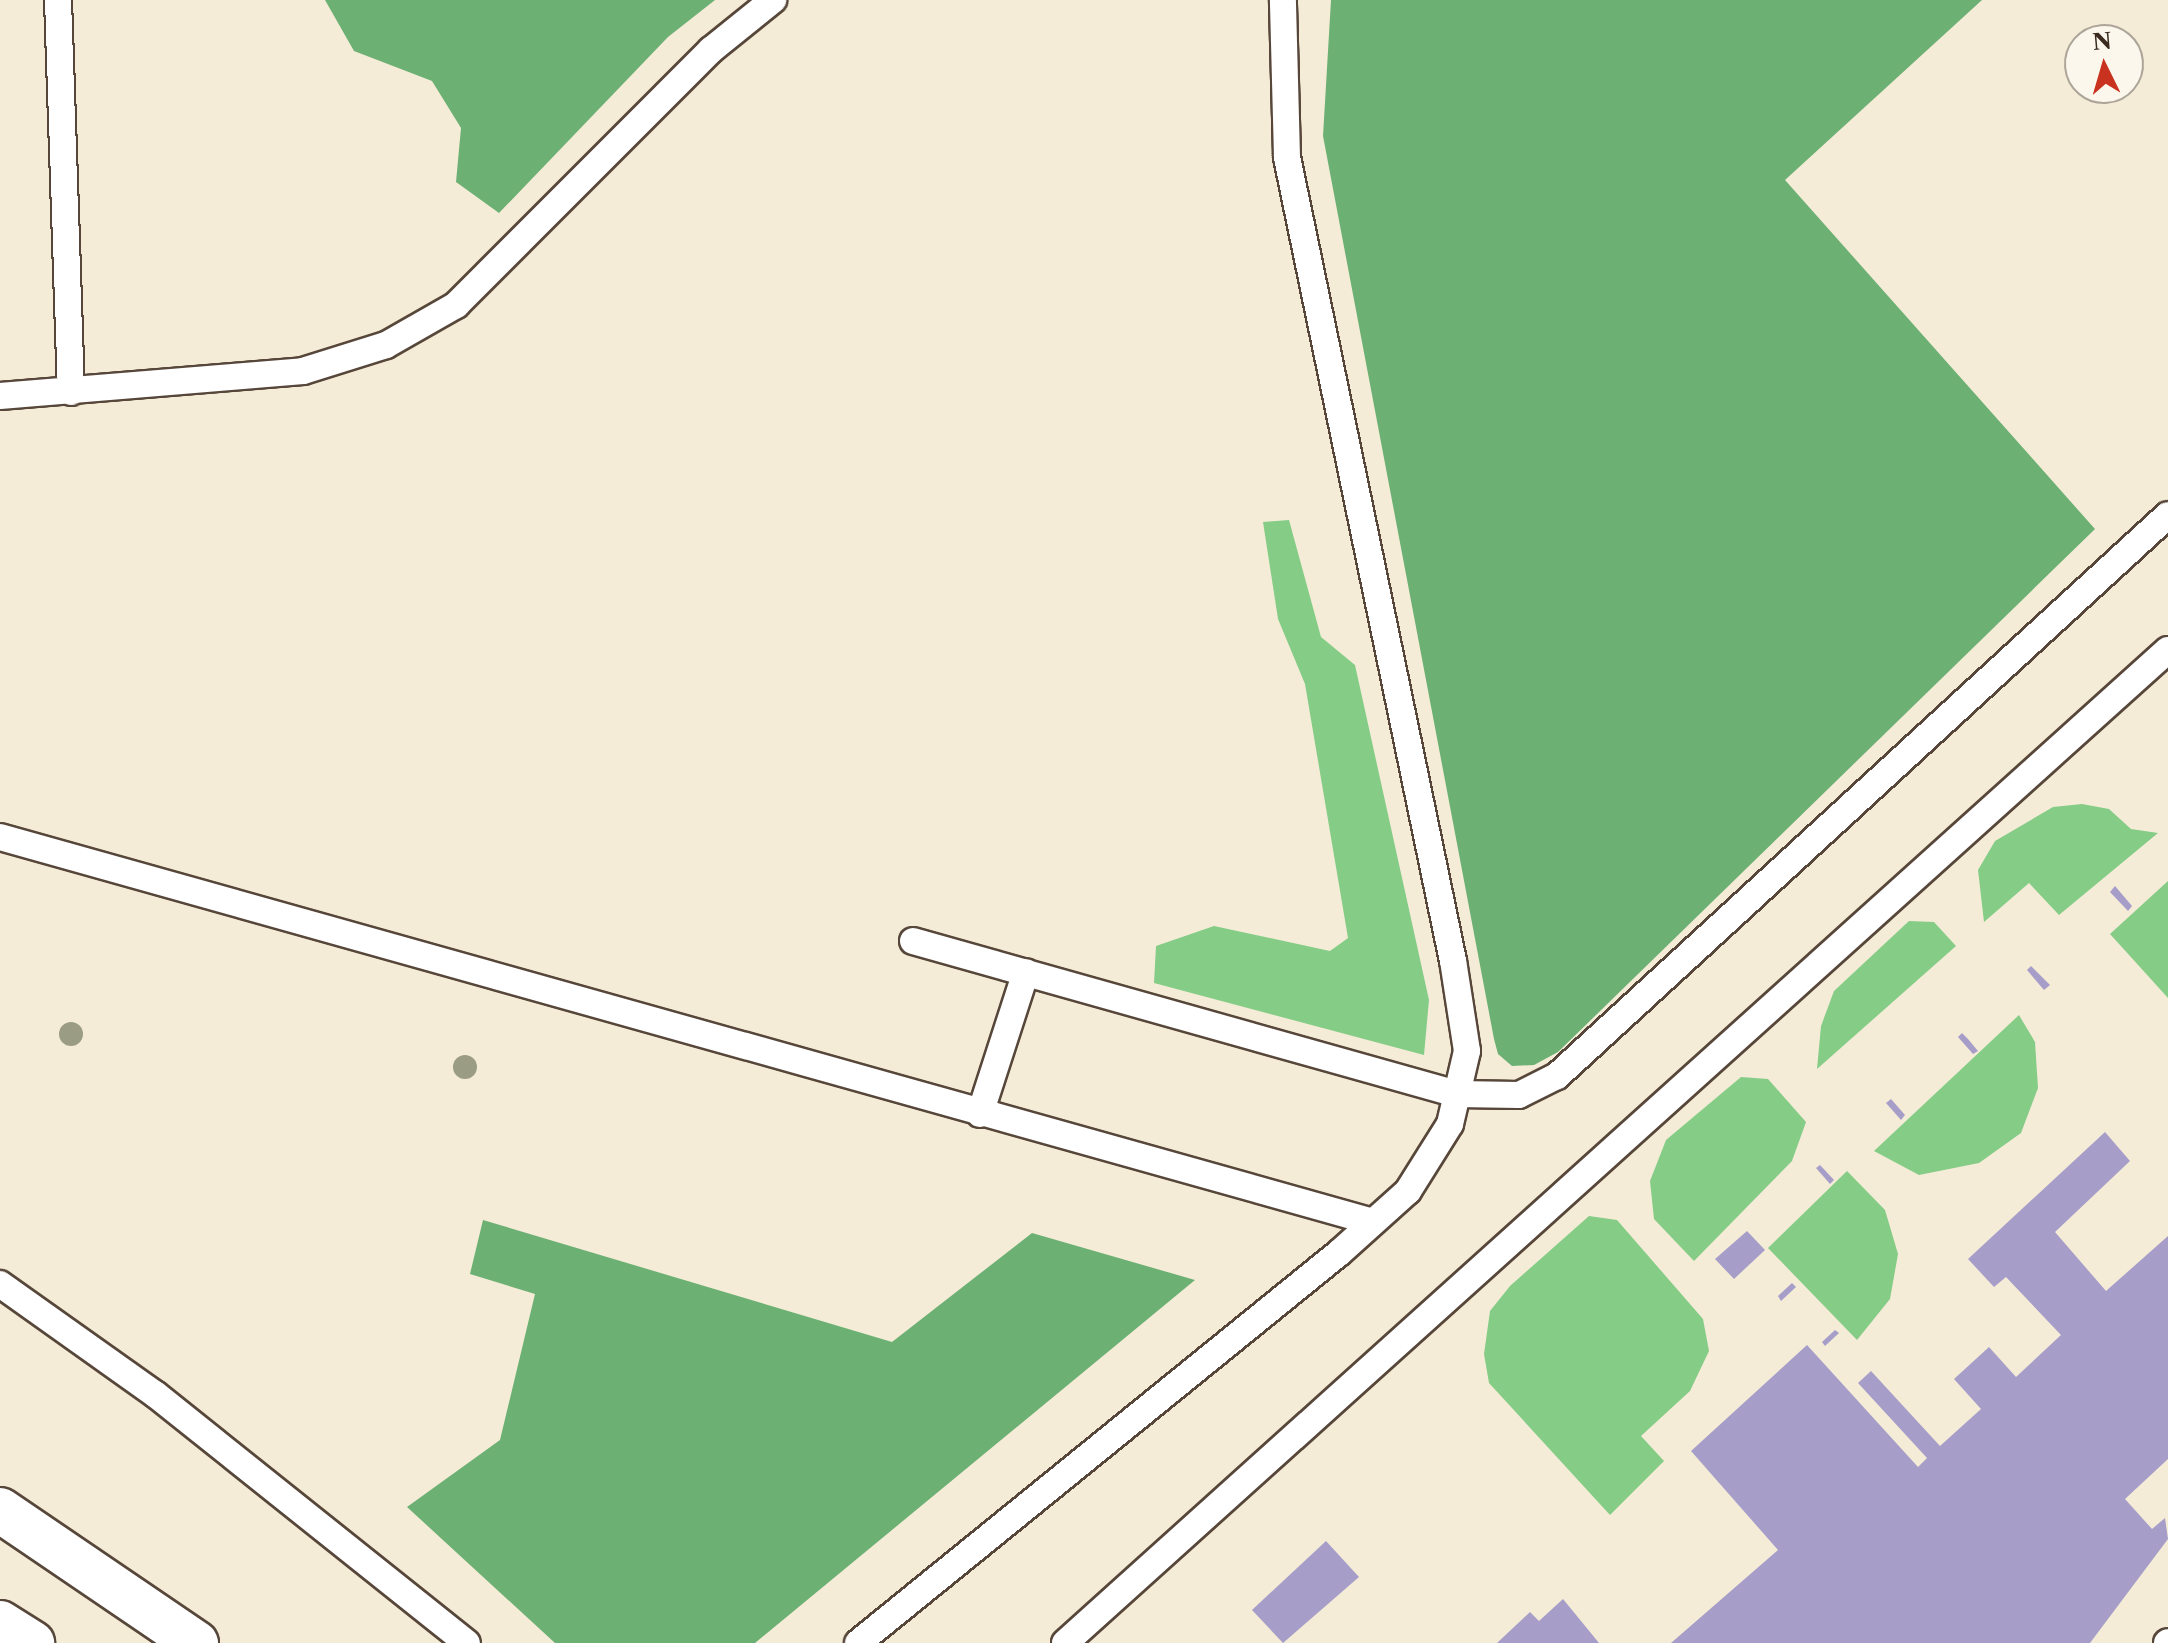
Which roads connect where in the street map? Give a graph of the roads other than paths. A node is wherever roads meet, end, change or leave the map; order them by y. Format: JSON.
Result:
{"nodes":[{"id":1,"x":58,"y":0,"type":"edge"},
{"id":2,"x":773,"y":0,"type":"edge"},
{"id":3,"x":1283,"y":0,"type":"edge"},
{"id":4,"x":71,"y":392,"type":"junction"},
{"id":5,"x":0,"y":396,"type":"edge"},
{"id":6,"x":2168,"y":515,"type":"edge"},
{"id":7,"x":2168,"y":650,"type":"edge"},
{"id":8,"x":0,"y":837,"type":"edge"},
{"id":9,"x":913,"y":941,"type":"dead end"},
{"id":10,"x":1026,"y":972,"type":"junction"},
{"id":11,"x":1457,"y":1094,"type":"junction"},
{"id":12,"x":980,"y":1114,"type":"junction"},
{"id":13,"x":1373,"y":1222,"type":"junction"},
{"id":14,"x":0,"y":1284,"type":"edge"},
{"id":15,"x":0,"y":1510,"type":"edge"},
{"id":16,"x":0,"y":1623,"type":"edge"},
{"id":17,"x":32,"y":1643,"type":"edge"},
{"id":18,"x":196,"y":1643,"type":"edge"},
{"id":19,"x":467,"y":1643,"type":"edge"},
{"id":20,"x":858,"y":1643,"type":"edge"},
{"id":21,"x":1065,"y":1643,"type":"edge"}],
"edges":[{"from":1,"to":4,"type":"lane"},
{"from":2,"to":4,"type":"lane"},
{"from":3,"to":11,"type":"lane"},
{"from":4,"to":5,"type":"lane"},
{"from":6,"to":11,"type":"lane"},
{"from":7,"to":21,"type":"lane"},
{"from":8,"to":12,"type":"lane"},
{"from":9,"to":10,"type":"lane"},
{"from":10,"to":11,"type":"lane"},
{"from":10,"to":12,"type":"lane"},
{"from":11,"to":13,"type":"lane"},
{"from":12,"to":13,"type":"lane"},
{"from":13,"to":20,"type":"lane"},
{"from":14,"to":19,"type":"lane"},
{"from":15,"to":18,"type":"main road"},
{"from":16,"to":17,"type":"main road"}]}
